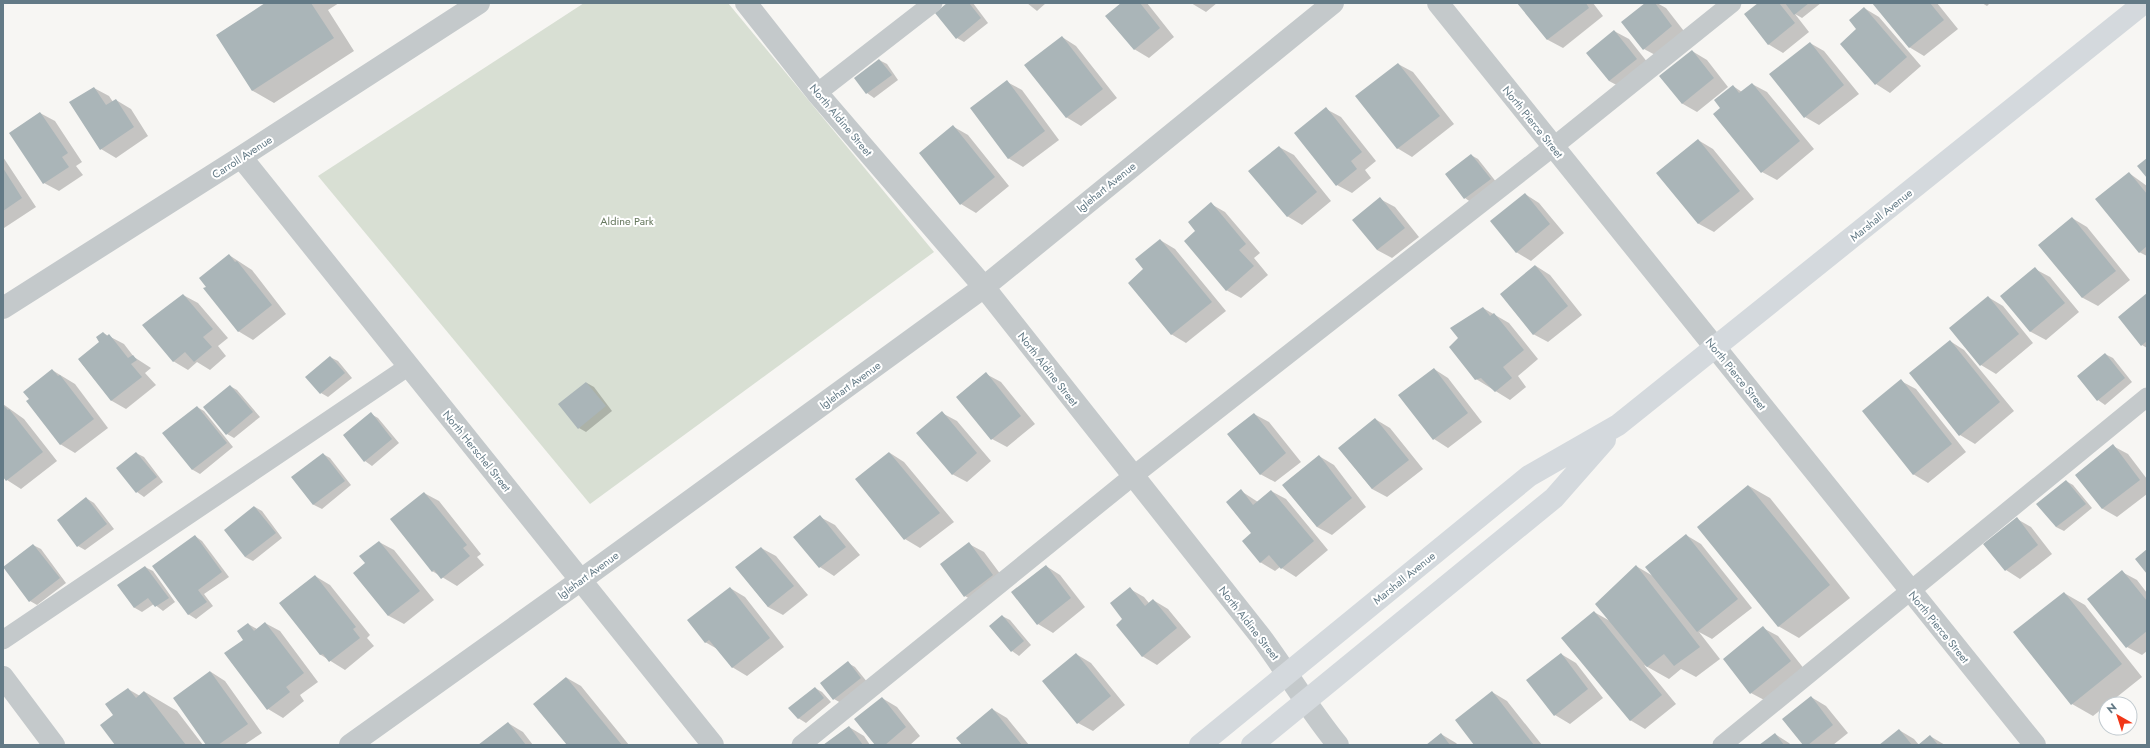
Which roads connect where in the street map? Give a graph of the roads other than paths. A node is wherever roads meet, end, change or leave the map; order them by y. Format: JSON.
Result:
{"nodes":[{"id":1,"x":479,"y":3,"type":"edge"},
{"id":2,"x":746,"y":3,"type":"edge"},
{"id":3,"x":933,"y":3,"type":"edge"},
{"id":4,"x":1333,"y":3,"type":"edge"},
{"id":5,"x":1438,"y":3,"type":"edge"},
{"id":6,"x":1732,"y":3,"type":"edge"},
{"id":7,"x":2144,"y":3,"type":"edge"},
{"id":8,"x":817,"y":93,"type":"junction"},
{"id":9,"x":1553,"y":147,"type":"junction"},
{"id":10,"x":241,"y":157,"type":"junction"},
{"id":11,"x":984,"y":287,"type":"junction"},
{"id":12,"x":3,"y":308,"type":"edge"},
{"id":13,"x":1715,"y":348,"type":"junction"},
{"id":14,"x":409,"y":366,"type":"junction"},
{"id":15,"x":2147,"y":397,"type":"edge"},
{"id":16,"x":1618,"y":425,"type":"junction"},
{"id":17,"x":1133,"y":476,"type":"junction"},
{"id":18,"x":581,"y":580,"type":"junction"},
{"id":19,"x":1910,"y":590,"type":"junction"},
{"id":20,"x":3,"y":640,"type":"edge"},
{"id":21,"x":1288,"y":673,"type":"junction"},
{"id":22,"x":3,"y":677,"type":"edge"},
{"id":23,"x":1306,"y":700,"type":"junction"},
{"id":24,"x":54,"y":745,"type":"edge"},
{"id":25,"x":350,"y":745,"type":"edge"},
{"id":26,"x":713,"y":745,"type":"edge"},
{"id":27,"x":801,"y":745,"type":"edge"},
{"id":28,"x":1200,"y":745,"type":"edge"},
{"id":29,"x":1252,"y":745,"type":"edge"},
{"id":30,"x":1338,"y":745,"type":"edge"},
{"id":31,"x":1722,"y":745,"type":"edge"},
{"id":32,"x":2035,"y":745,"type":"edge"}],
"edges":[{"from":1,"to":10,"type":"street","name":"Carroll Avenue"},
{"from":2,"to":8,"type":"street","name":"North Aldine Street"},
{"from":3,"to":8,"type":"lane"},
{"from":4,"to":11,"type":"street","name":"Iglehart Avenue"},
{"from":5,"to":9,"type":"street","name":"North Pierce Street"},
{"from":6,"to":9,"type":"lane"},
{"from":7,"to":13,"type":"main road","name":"Marshall Avenue"},
{"from":8,"to":11,"type":"street","name":"North Aldine Street"},
{"from":9,"to":13,"type":"street","name":"North Pierce Street"},
{"from":9,"to":17,"type":"lane"},
{"from":10,"to":12,"type":"street","name":"Carroll Avenue"},
{"from":10,"to":14,"type":"street","name":"North Herschel Street"},
{"from":11,"to":17,"type":"street","name":"North Aldine Street"},
{"from":11,"to":18,"type":"street","name":"Iglehart Avenue"},
{"from":13,"to":16,"type":"main road","name":"Marshall Avenue"},
{"from":13,"to":19,"type":"street","name":"North Pierce Street"},
{"from":14,"to":18,"type":"street","name":"North Herschel Street"},
{"from":14,"to":20,"type":"lane"},
{"from":15,"to":19,"type":"lane"},
{"from":16,"to":21,"type":"main road","name":"Marshall Avenue"},
{"from":16,"to":23,"type":"main road","name":"Marshall Avenue"},
{"from":17,"to":21,"type":"street","name":"North Aldine Street"},
{"from":17,"to":27,"type":"lane"},
{"from":18,"to":25,"type":"street","name":"Iglehart Avenue"},
{"from":18,"to":26,"type":"street","name":"North Herschel Street"},
{"from":19,"to":31,"type":"lane"},
{"from":19,"to":32,"type":"street","name":"North Pierce Street"},
{"from":21,"to":23,"type":"street","name":"North Aldine Street"},
{"from":21,"to":28,"type":"main road","name":"Marshall Avenue"},
{"from":22,"to":24,"type":"street"},
{"from":23,"to":29,"type":"main road","name":"Marshall Avenue"},
{"from":23,"to":30,"type":"street","name":"North Aldine Street"}]}
